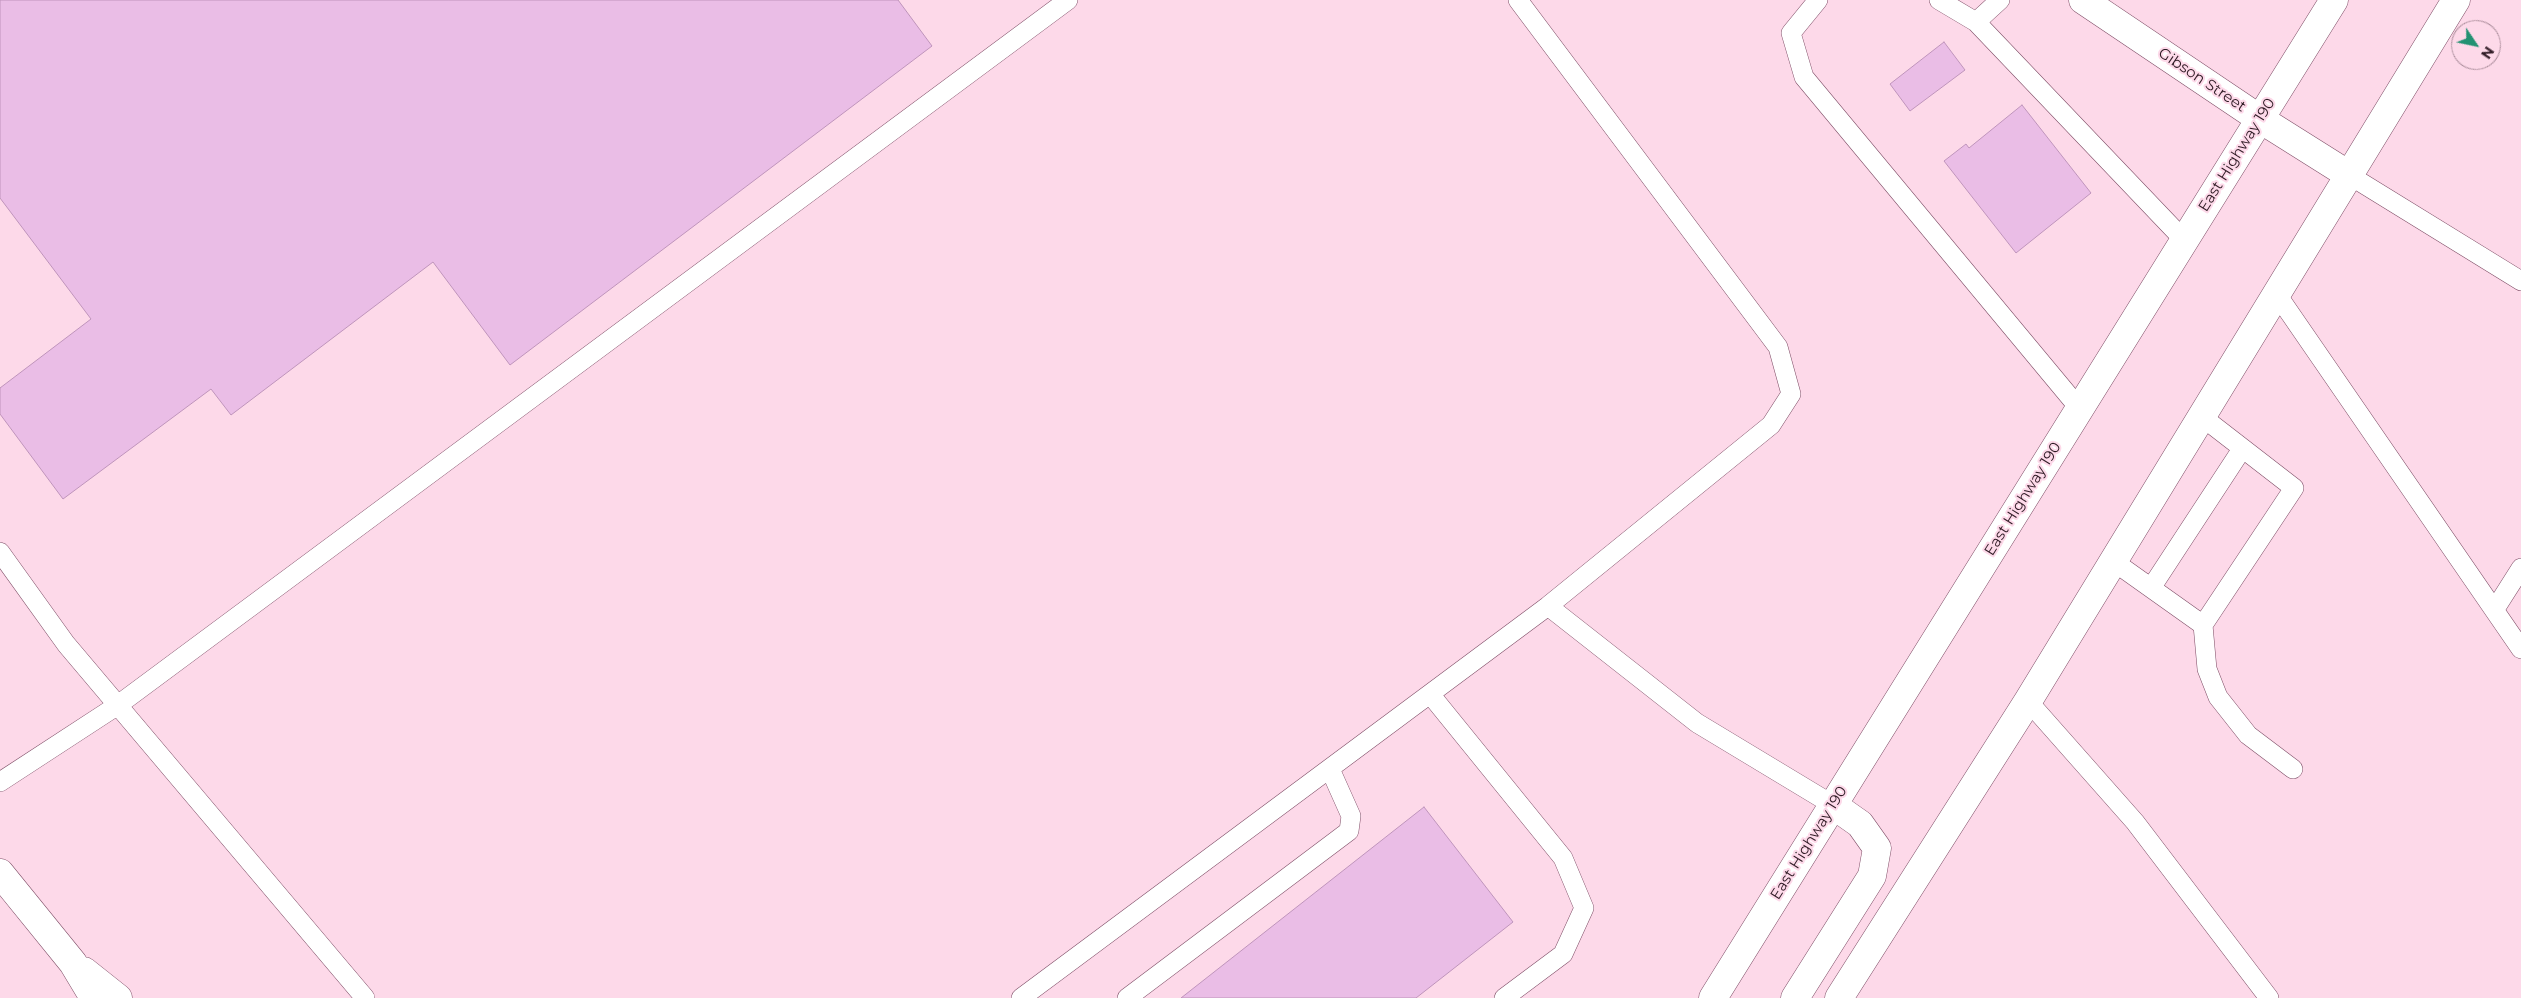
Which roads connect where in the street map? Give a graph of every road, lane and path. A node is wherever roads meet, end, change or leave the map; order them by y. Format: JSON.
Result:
{"nodes":[{"id":1,"x":1068,"y":0,"type":"edge"},
{"id":2,"x":1518,"y":0,"type":"edge"},
{"id":3,"x":1818,"y":0,"type":"edge"},
{"id":4,"x":1939,"y":0,"type":"edge"},
{"id":5,"x":2000,"y":0,"type":"edge"},
{"id":6,"x":2083,"y":0,"type":"edge"},
{"id":7,"x":2334,"y":0,"type":"edge"},
{"id":8,"x":2456,"y":0,"type":"edge"},
{"id":9,"x":1976,"y":22,"type":"junction"},
{"id":10,"x":2260,"y":119,"type":"junction"},
{"id":11,"x":2348,"y":175,"type":"junction"},
{"id":12,"x":2184,"y":240,"type":"junction"},
{"id":13,"x":2521,"y":281,"type":"edge"},
{"id":14,"x":2276,"y":293,"type":"junction"},
{"id":15,"x":2079,"y":408,"type":"junction"},
{"id":16,"x":2201,"y":416,"type":"junction"},
{"id":17,"x":2242,"y":448,"type":"junction"},
{"id":18,"x":0,"y":552,"type":"edge"},
{"id":19,"x":2113,"y":561,"type":"junction"},
{"id":20,"x":2521,"y":568,"type":"edge"},
{"id":21,"x":2151,"y":588,"type":"junction"},
{"id":22,"x":1548,"y":606,"type":"junction"},
{"id":23,"x":2495,"y":609,"type":"junction"},
{"id":24,"x":2203,"y":625,"type":"junction"},
{"id":25,"x":2521,"y":649,"type":"edge"},
{"id":26,"x":1430,"y":694,"type":"junction"},
{"id":27,"x":2028,"y":701,"type":"junction"},
{"id":28,"x":118,"y":705,"type":"junction"},
{"id":29,"x":1330,"y":769,"type":"junction"},
{"id":30,"x":2293,"y":769,"type":"dead end"},
{"id":31,"x":0,"y":782,"type":"edge"},
{"id":32,"x":1833,"y":805,"type":"junction"},
{"id":33,"x":0,"y":873,"type":"edge"},
{"id":34,"x":73,"y":962,"type":"junction"},
{"id":35,"x":94,"y":998,"type":"edge"},
{"id":36,"x":118,"y":998,"type":"edge"},
{"id":37,"x":365,"y":998,"type":"edge"},
{"id":38,"x":1021,"y":998,"type":"edge"},
{"id":39,"x":1127,"y":998,"type":"edge"},
{"id":40,"x":1504,"y":998,"type":"edge"},
{"id":41,"x":1713,"y":998,"type":"edge"},
{"id":42,"x":1795,"y":998,"type":"edge"},
{"id":43,"x":1839,"y":998,"type":"edge"},
{"id":44,"x":2269,"y":998,"type":"edge"}],
"edges":[{"from":1,"to":28,"type":"lane"},
{"from":2,"to":22,"type":"lane"},
{"from":3,"to":15,"type":"lane"},
{"from":4,"to":9,"type":"lane"},
{"from":5,"to":9,"type":"lane"},
{"from":6,"to":10,"type":"main road","name":"Gibson Street"},
{"from":7,"to":10,"type":"main road","name":"East Highway 190"},
{"from":8,"to":11,"type":"main road"},
{"from":9,"to":12,"type":"lane"},
{"from":10,"to":11,"type":"main road","name":"Gibson Street"},
{"from":10,"to":12,"type":"main road","name":"East Highway 190"},
{"from":11,"to":13,"type":"lane"},
{"from":11,"to":14,"type":"main road"},
{"from":12,"to":15,"type":"main road","name":"East Highway 190"},
{"from":14,"to":16,"type":"main road"},
{"from":14,"to":23,"type":"lane"},
{"from":15,"to":32,"type":"main road","name":"East Highway 190"},
{"from":16,"to":17,"type":"lane"},
{"from":16,"to":19,"type":"main road"},
{"from":17,"to":21,"type":"lane"},
{"from":17,"to":24,"type":"lane"},
{"from":18,"to":28,"type":"lane"},
{"from":19,"to":21,"type":"lane"},
{"from":19,"to":27,"type":"main road"},
{"from":20,"to":23,"type":"lane"},
{"from":21,"to":24,"type":"lane"},
{"from":22,"to":26,"type":"lane"},
{"from":22,"to":32,"type":"lane"},
{"from":23,"to":25,"type":"lane"},
{"from":24,"to":30,"type":"lane"},
{"from":26,"to":29,"type":"lane"},
{"from":26,"to":40,"type":"lane"},
{"from":27,"to":43,"type":"main road"},
{"from":27,"to":44,"type":"lane"},
{"from":28,"to":31,"type":"lane"},
{"from":28,"to":37,"type":"lane"},
{"from":29,"to":38,"type":"lane"},
{"from":29,"to":39,"type":"lane"},
{"from":32,"to":41,"type":"main road","name":"East Highway 190"},
{"from":32,"to":42,"type":"main road"},
{"from":33,"to":34,"type":"main road"},
{"from":34,"to":35,"type":"main road"},
{"from":34,"to":36,"type":"main road"}]}
